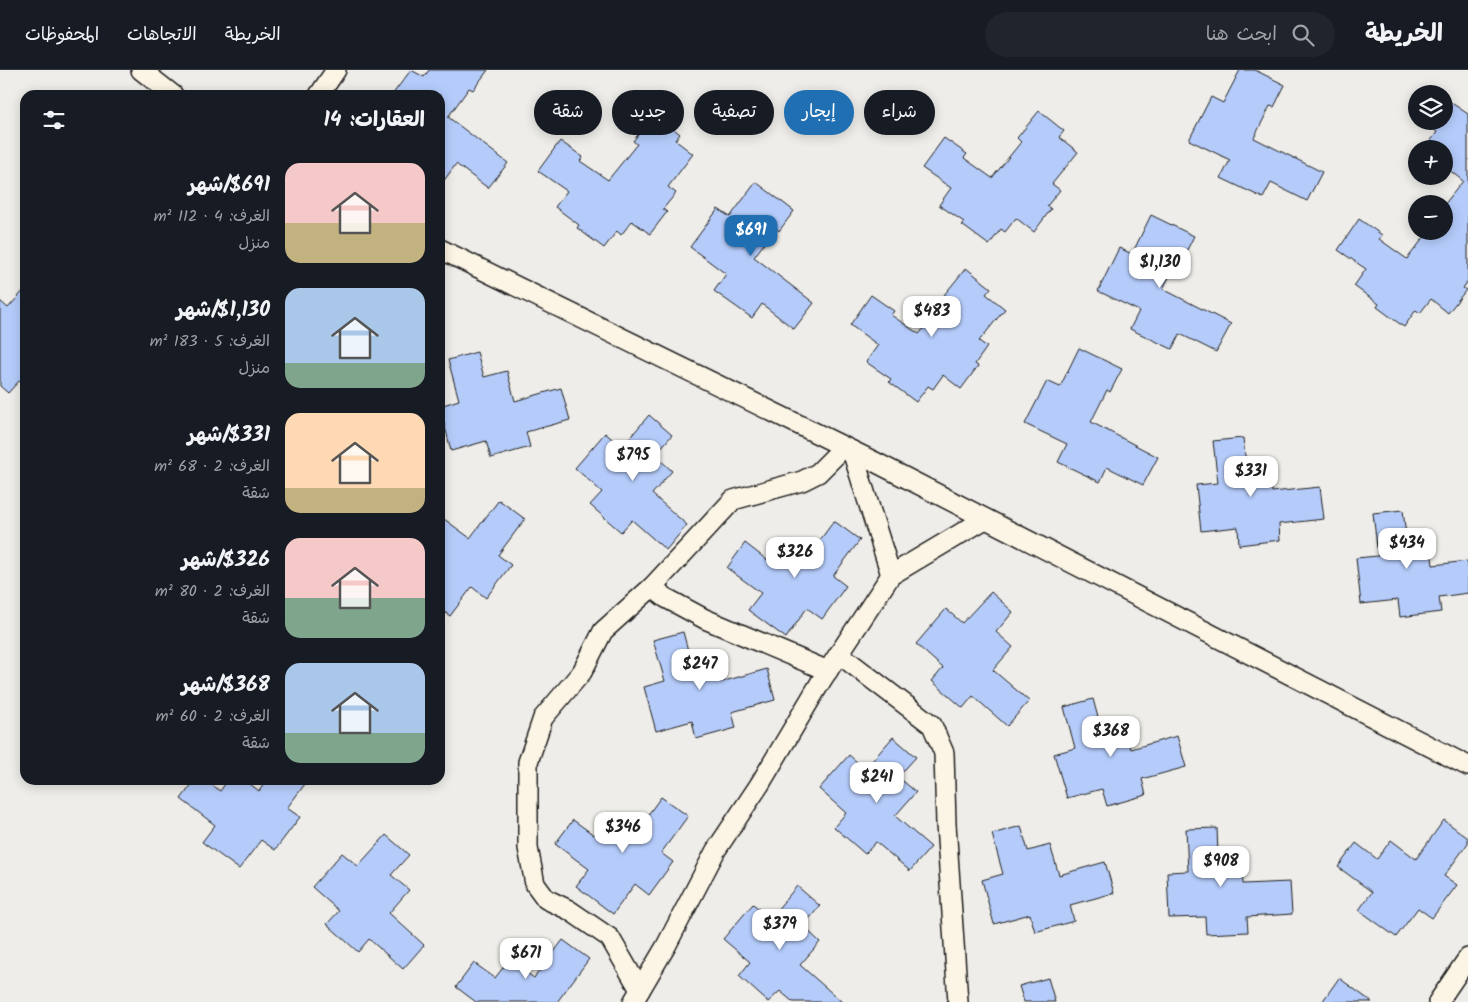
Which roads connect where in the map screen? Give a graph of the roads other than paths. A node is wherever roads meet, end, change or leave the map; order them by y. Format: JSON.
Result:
{"nodes":[{"id":1,"x":141,"y":70,"type":"edge"},
{"id":2,"x":336,"y":70,"type":"edge"},
{"id":3,"x":167,"y":90,"type":"edge"},
{"id":4,"x":322,"y":90,"type":"edge"},
{"id":5,"x":445,"y":251,"type":"edge"},
{"id":6,"x":848,"y":449,"type":"junction"},
{"id":7,"x":985,"y":519,"type":"junction"},
{"id":8,"x":891,"y":575,"type":"junction"},
{"id":9,"x":652,"y":588,"type":"junction"},
{"id":10,"x":839,"y":654,"type":"junction"},
{"id":11,"x":828,"y":671,"type":"junction"},
{"id":12,"x":1468,"y":766,"type":"edge"},
{"id":13,"x":1468,"y":958,"type":"edge"},
{"id":14,"x":637,"y":996,"type":"edge"},
{"id":15,"x":958,"y":1002,"type":"edge"},
{"id":16,"x":1438,"y":1002,"type":"edge"}],
"edges":[{"from":1,"to":3,"type":"street"},
{"from":2,"to":4,"type":"street"},
{"from":5,"to":6,"type":"street"},
{"from":6,"to":7,"type":"street"},
{"from":6,"to":8,"type":"street"},
{"from":6,"to":9,"type":"street"},
{"from":7,"to":8,"type":"street"},
{"from":7,"to":12,"type":"street"},
{"from":8,"to":10,"type":"street"},
{"from":9,"to":11,"type":"street"},
{"from":9,"to":14,"type":"street"},
{"from":10,"to":11,"type":"street"},
{"from":10,"to":15,"type":"street"},
{"from":11,"to":14,"type":"street"},
{"from":13,"to":16,"type":"street"}]}
